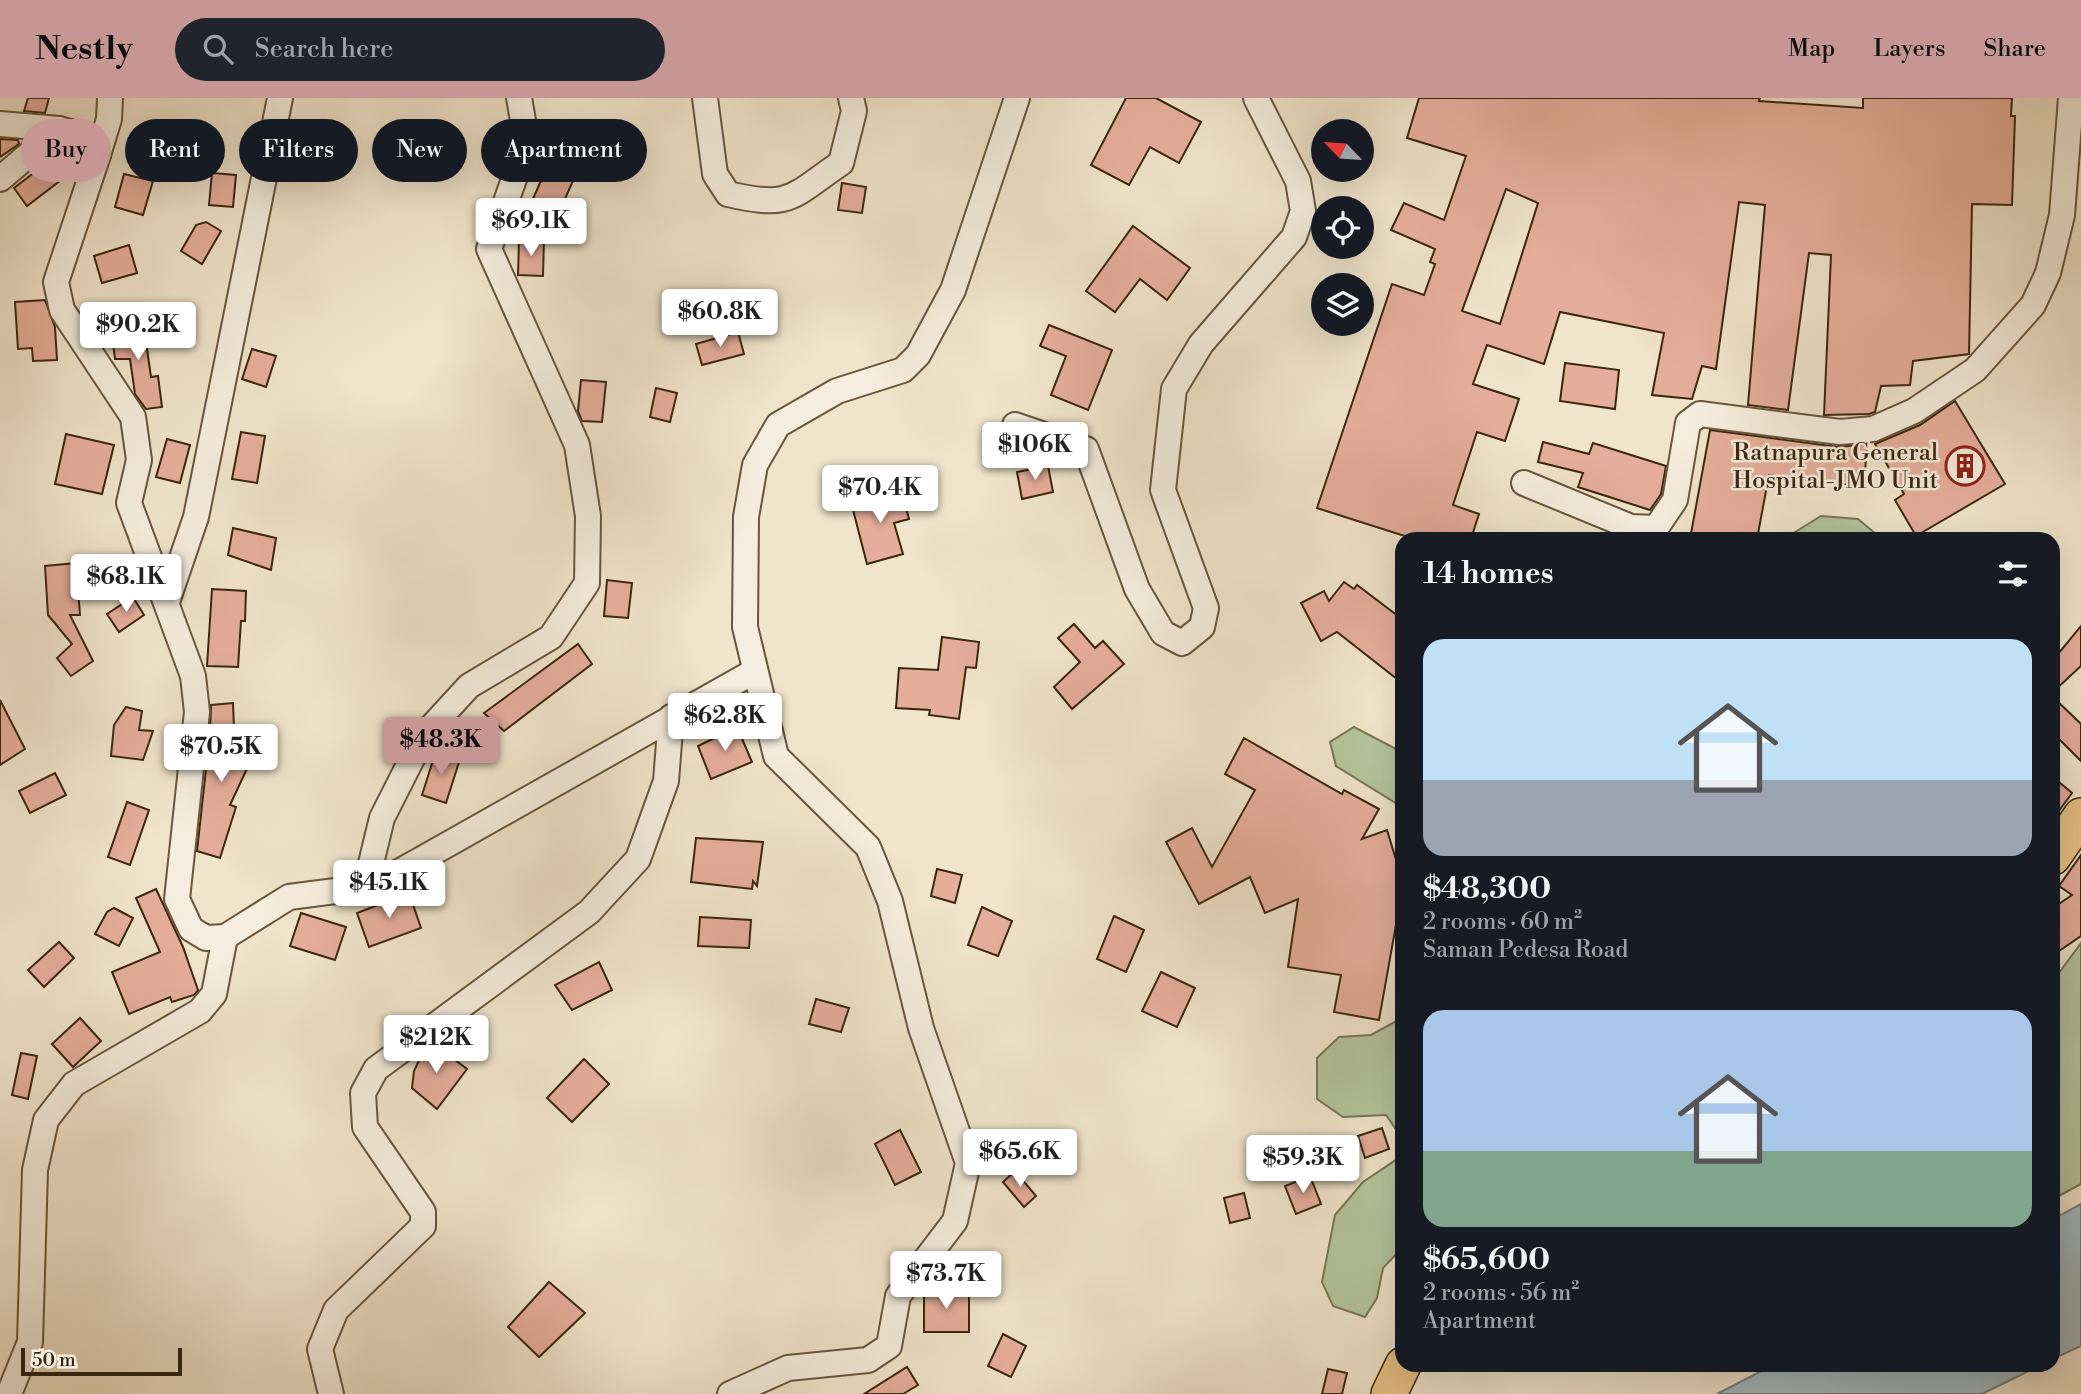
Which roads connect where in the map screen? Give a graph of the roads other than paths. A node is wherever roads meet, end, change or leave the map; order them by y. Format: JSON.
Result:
{"nodes":[{"id":1,"x":110,"y":98,"type":"edge"},
{"id":2,"x":280,"y":98,"type":"edge"},
{"id":3,"x":519,"y":98,"type":"edge"},
{"id":4,"x":705,"y":98,"type":"edge"},
{"id":5,"x":851,"y":98,"type":"edge"},
{"id":6,"x":1017,"y":98,"type":"edge"},
{"id":7,"x":1256,"y":98,"type":"edge"},
{"id":8,"x":2071,"y":98,"type":"edge"},
{"id":9,"x":109,"y":119,"type":"edge"},
{"id":10,"x":0,"y":124,"type":"edge"},
{"id":11,"x":21,"y":126,"type":"edge"},
{"id":12,"x":21,"y":162,"type":"edge"},
{"id":13,"x":0,"y":179,"type":"edge"},
{"id":14,"x":89,"y":182,"type":"edge"},
{"id":15,"x":1015,"y":425,"type":"dead end"},
{"id":16,"x":1524,"y":483,"type":"dead end"},
{"id":17,"x":167,"y":602,"type":"junction"},
{"id":18,"x":755,"y":671,"type":"junction"},
{"id":19,"x":671,"y":717,"type":"junction"},
{"id":20,"x":2081,"y":816,"type":"edge"},
{"id":21,"x":2060,"y":847,"type":"edge"},
{"id":22,"x":365,"y":888,"type":"junction"},
{"id":23,"x":225,"y":937,"type":"junction"},
{"id":24,"x":1400,"y":1372,"type":"edge"},
{"id":25,"x":9,"y":1394,"type":"edge"},
{"id":26,"x":331,"y":1394,"type":"edge"},
{"id":27,"x":730,"y":1394,"type":"edge"},
{"id":28,"x":1389,"y":1394,"type":"edge"}],
"edges":[{"from":1,"to":9,"type":"street"},
{"from":2,"to":17,"type":"street"},
{"from":3,"to":22,"type":"street"},
{"from":4,"to":5,"type":"street"},
{"from":6,"to":18,"type":"street"},
{"from":7,"to":15,"type":"street"},
{"from":8,"to":16,"type":"street"},
{"from":10,"to":11,"type":"street"},
{"from":12,"to":13,"type":"street"},
{"from":14,"to":17,"type":"street"},
{"from":17,"to":23,"type":"street"},
{"from":18,"to":19,"type":"street"},
{"from":18,"to":27,"type":"street"},
{"from":19,"to":22,"type":"street"},
{"from":19,"to":26,"type":"street"},
{"from":20,"to":21,"type":"highway"},
{"from":22,"to":23,"type":"street"},
{"from":23,"to":25,"type":"street"},
{"from":24,"to":28,"type":"highway"}]}
